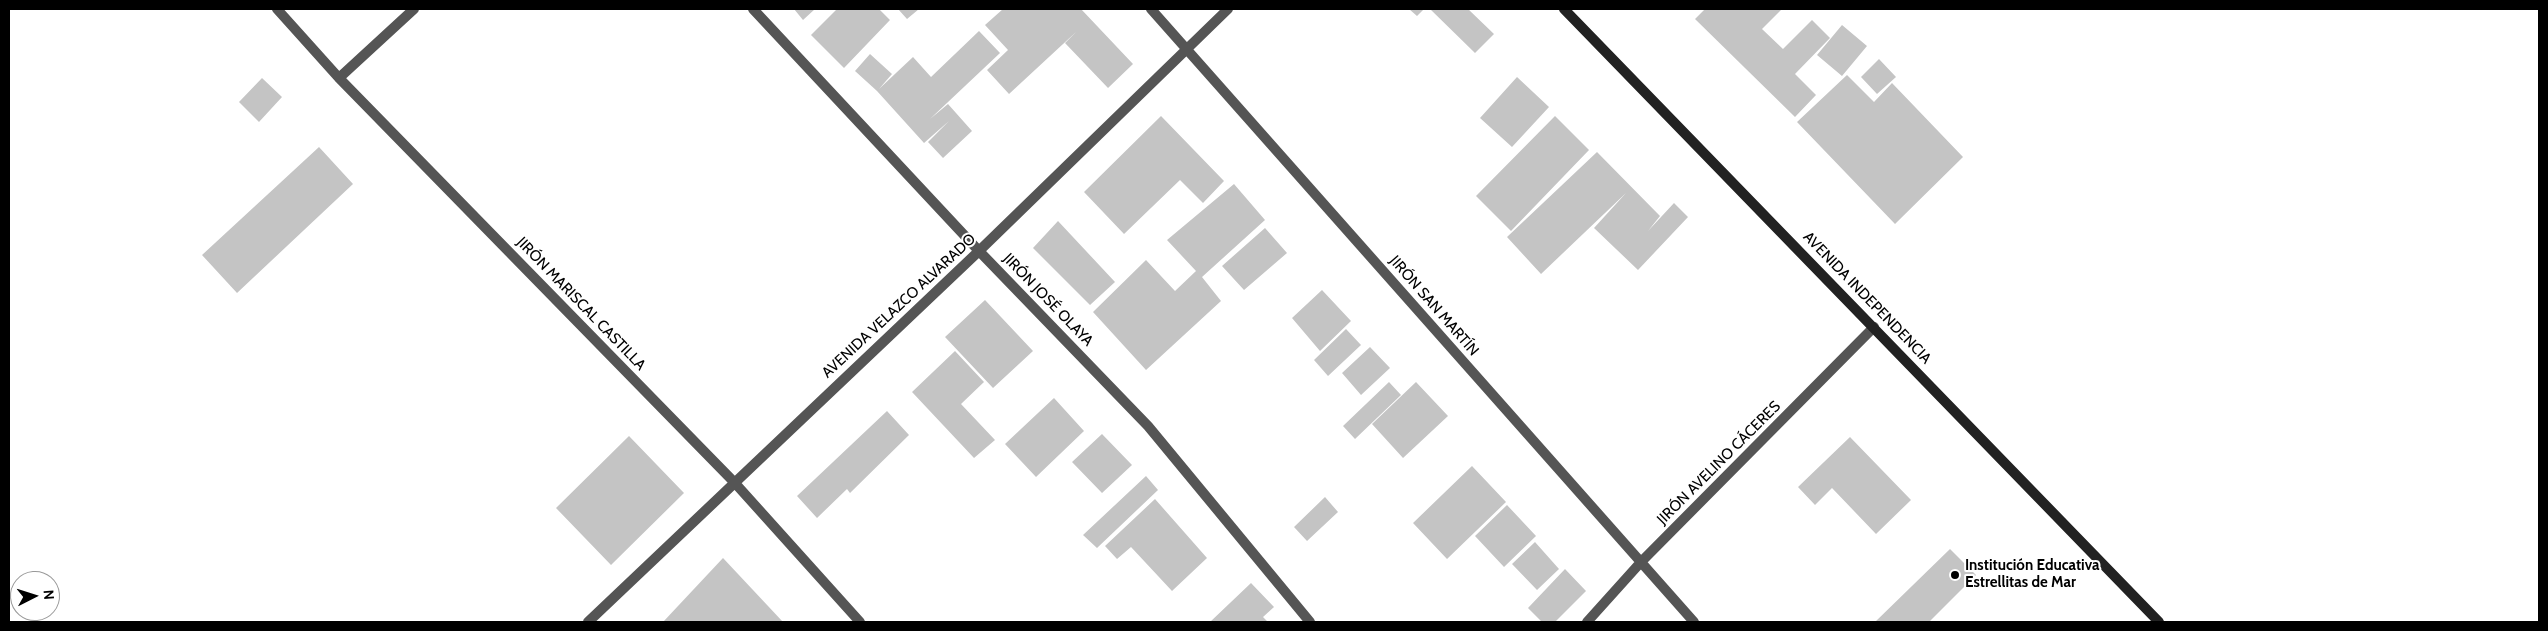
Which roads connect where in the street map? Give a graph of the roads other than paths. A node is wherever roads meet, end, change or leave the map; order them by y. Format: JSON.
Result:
{"nodes":[{"id":1,"x":276,"y":9,"type":"edge"},
{"id":2,"x":414,"y":9,"type":"edge"},
{"id":3,"x":753,"y":9,"type":"edge"},
{"id":4,"x":1151,"y":9,"type":"edge"},
{"id":5,"x":1228,"y":9,"type":"edge"},
{"id":6,"x":1564,"y":9,"type":"edge"},
{"id":7,"x":1186,"y":48,"type":"junction"},
{"id":8,"x":339,"y":78,"type":"junction"},
{"id":9,"x":979,"y":251,"type":"junction"},
{"id":10,"x":1874,"y":327,"type":"junction"},
{"id":11,"x":734,"y":482,"type":"junction"},
{"id":12,"x":1641,"y":562,"type":"junction"},
{"id":13,"x":588,"y":622,"type":"edge"},
{"id":14,"x":860,"y":622,"type":"edge"},
{"id":15,"x":1310,"y":622,"type":"edge"},
{"id":16,"x":1587,"y":622,"type":"edge"},
{"id":17,"x":1694,"y":622,"type":"edge"},
{"id":18,"x":2159,"y":622,"type":"edge"}],
"edges":[{"from":1,"to":8,"type":"street","name":"JIRÓN MARISCAL CASTILLA"},
{"from":2,"to":8,"type":"street"},
{"from":3,"to":9,"type":"street","name":"JIRÓN JOSÉ OLAYA"},
{"from":4,"to":7,"type":"street","name":"JIRÓN SAN MARTÍN"},
{"from":5,"to":7,"type":"street","name":"AVENIDA VELAZCO ALVARADO"},
{"from":6,"to":10,"type":"main road","name":"AVENIDA INDEPENDENCIA"},
{"from":7,"to":9,"type":"street","name":"AVENIDA VELAZCO ALVARADO"},
{"from":7,"to":12,"type":"street","name":"JIRÓN SAN MARTÍN"},
{"from":8,"to":11,"type":"street","name":"JIRÓN MARISCAL CASTILLA"},
{"from":9,"to":11,"type":"street","name":"AVENIDA VELAZCO ALVARADO"},
{"from":9,"to":15,"type":"street","name":"JIRÓN JOSÉ OLAYA"},
{"from":10,"to":12,"type":"street","name":"JIRÓN AVELINO CÁCERES"},
{"from":10,"to":18,"type":"main road","name":"AVENIDA INDEPENDENCIA"},
{"from":11,"to":13,"type":"street","name":"AVENIDA VELAZCO ALVARADO"},
{"from":11,"to":14,"type":"street","name":"JIRÓN MARISCAL CASTILLA"},
{"from":12,"to":16,"type":"street","name":"JIRÓN AVELINO CÁCERES"},
{"from":12,"to":17,"type":"street","name":"JIRÓN SAN MARTÍN"}]}
